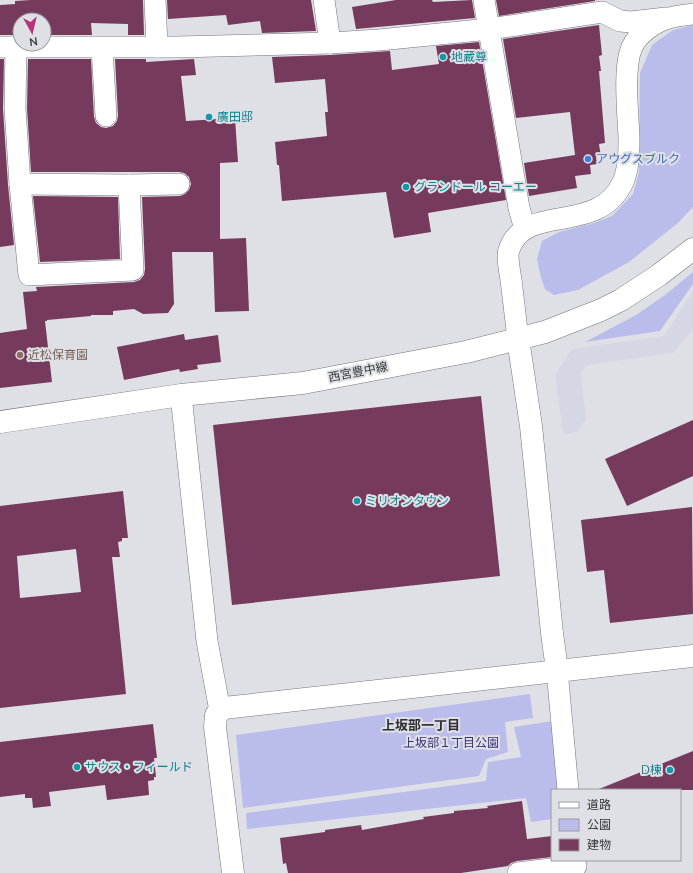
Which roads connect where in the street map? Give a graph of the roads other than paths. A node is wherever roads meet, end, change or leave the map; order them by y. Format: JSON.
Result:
{"nodes":[{"id":1,"x":155,"y":0,"type":"edge"},
{"id":2,"x":324,"y":0,"type":"edge"},
{"id":3,"x":484,"y":0,"type":"edge"},
{"id":4,"x":693,"y":14,"type":"edge"},
{"id":5,"x":666,"y":18,"type":"junction"},
{"id":6,"x":490,"y":29,"type":"junction"},
{"id":7,"x":330,"y":43,"type":"junction"},
{"id":8,"x":8,"y":47,"type":"edge"},
{"id":9,"x":157,"y":47,"type":"junction"},
{"id":10,"x":102,"y":48,"type":"junction"},
{"id":11,"x":8,"y":108,"type":"edge"},
{"id":12,"x":106,"y":116,"type":"dead end"},
{"id":13,"x":20,"y":184,"type":"junction"},
{"id":14,"x":178,"y":184,"type":"dead end"},
{"id":15,"x":129,"y":185,"type":"junction"},
{"id":16,"x":525,"y":229,"type":"junction"},
{"id":17,"x":693,"y":249,"type":"edge"},
{"id":18,"x":518,"y":339,"type":"junction"},
{"id":19,"x":181,"y":395,"type":"junction"},
{"id":20,"x":0,"y":422,"type":"edge"},
{"id":21,"x":693,"y":656,"type":"edge"},
{"id":22,"x":557,"y":670,"type":"junction"},
{"id":23,"x":220,"y":711,"type":"junction"},
{"id":24,"x":568,"y":789,"type":"edge"},
{"id":25,"x":576,"y":866,"type":"edge"},
{"id":26,"x":233,"y":873,"type":"edge"},
{"id":27,"x":518,"y":873,"type":"edge"}],
"edges":[{"from":1,"to":9,"type":"street"},
{"from":2,"to":7,"type":"street"},
{"from":3,"to":6,"type":"street"},
{"from":4,"to":5,"type":"street"},
{"from":5,"to":6,"type":"street"},
{"from":5,"to":16,"type":"street"},
{"from":6,"to":7,"type":"street"},
{"from":6,"to":16,"type":"street"},
{"from":7,"to":9,"type":"street"},
{"from":8,"to":10,"type":"street"},
{"from":8,"to":11,"type":"street"},
{"from":9,"to":10,"type":"street"},
{"from":10,"to":12,"type":"street"},
{"from":11,"to":13,"type":"street"},
{"from":13,"to":15,"type":"street"},
{"from":13,"to":15,"type":"street"},
{"from":14,"to":15,"type":"street"},
{"from":16,"to":18,"type":"street"},
{"from":17,"to":18,"type":"street","name":"西宮豊中線"},
{"from":18,"to":19,"type":"street","name":"西宮豊中線"},
{"from":18,"to":22,"type":"street"},
{"from":19,"to":20,"type":"street","name":"西宮豊中線"},
{"from":19,"to":23,"type":"street"},
{"from":21,"to":22,"type":"street"},
{"from":22,"to":23,"type":"street"},
{"from":22,"to":24,"type":"street"},
{"from":23,"to":26,"type":"street"},
{"from":25,"to":27,"type":"street"}]}
